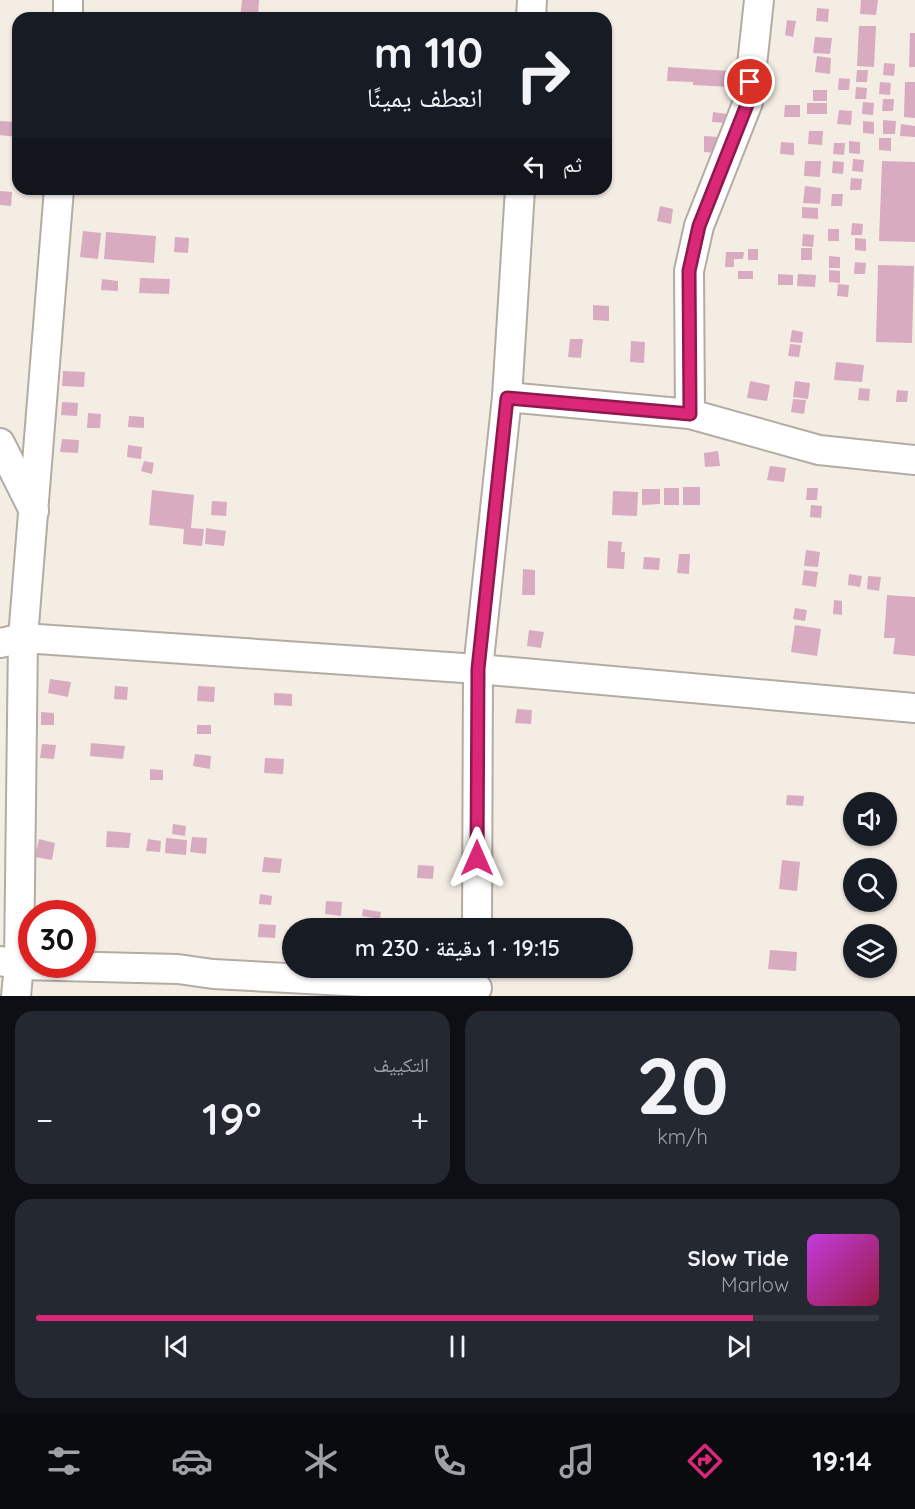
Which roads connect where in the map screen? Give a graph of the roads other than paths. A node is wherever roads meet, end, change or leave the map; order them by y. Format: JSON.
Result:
{"nodes":[{"id":1,"x":759,"y":0,"type":"edge"},
{"id":2,"x":59,"y":195,"type":"edge"},
{"id":3,"x":520,"y":195,"type":"edge"},
{"id":4,"x":507,"y":398,"type":"junction"},
{"id":5,"x":690,"y":414,"type":"junction"},
{"id":6,"x":0,"y":443,"type":"edge"},
{"id":7,"x":915,"y":460,"type":"edge"},
{"id":8,"x":34,"y":511,"type":"junction"},
{"id":9,"x":12,"y":640,"type":"edge"},
{"id":10,"x":478,"y":669,"type":"junction"},
{"id":11,"x":915,"y":708,"type":"edge"},
{"id":12,"x":477,"y":918,"type":"edge"},
{"id":13,"x":10,"y":963,"type":"edge"},
{"id":14,"x":477,"y":984,"type":"edge"},
{"id":15,"x":213,"y":985,"type":"edge"},
{"id":16,"x":16,"y":996,"type":"edge"}],
"edges":[{"from":1,"to":5,"type":"street"},
{"from":2,"to":8,"type":"street"},
{"from":3,"to":4,"type":"street"},
{"from":4,"to":5,"type":"street"},
{"from":4,"to":10,"type":"street"},
{"from":5,"to":7,"type":"street"},
{"from":6,"to":8,"type":"street"},
{"from":8,"to":9,"type":"street"},
{"from":9,"to":10,"type":"street"},
{"from":9,"to":13,"type":"street"},
{"from":10,"to":11,"type":"street"},
{"from":10,"to":12,"type":"street"},
{"from":13,"to":15,"type":"street"},
{"from":13,"to":16,"type":"street"},
{"from":14,"to":15,"type":"street"}]}
